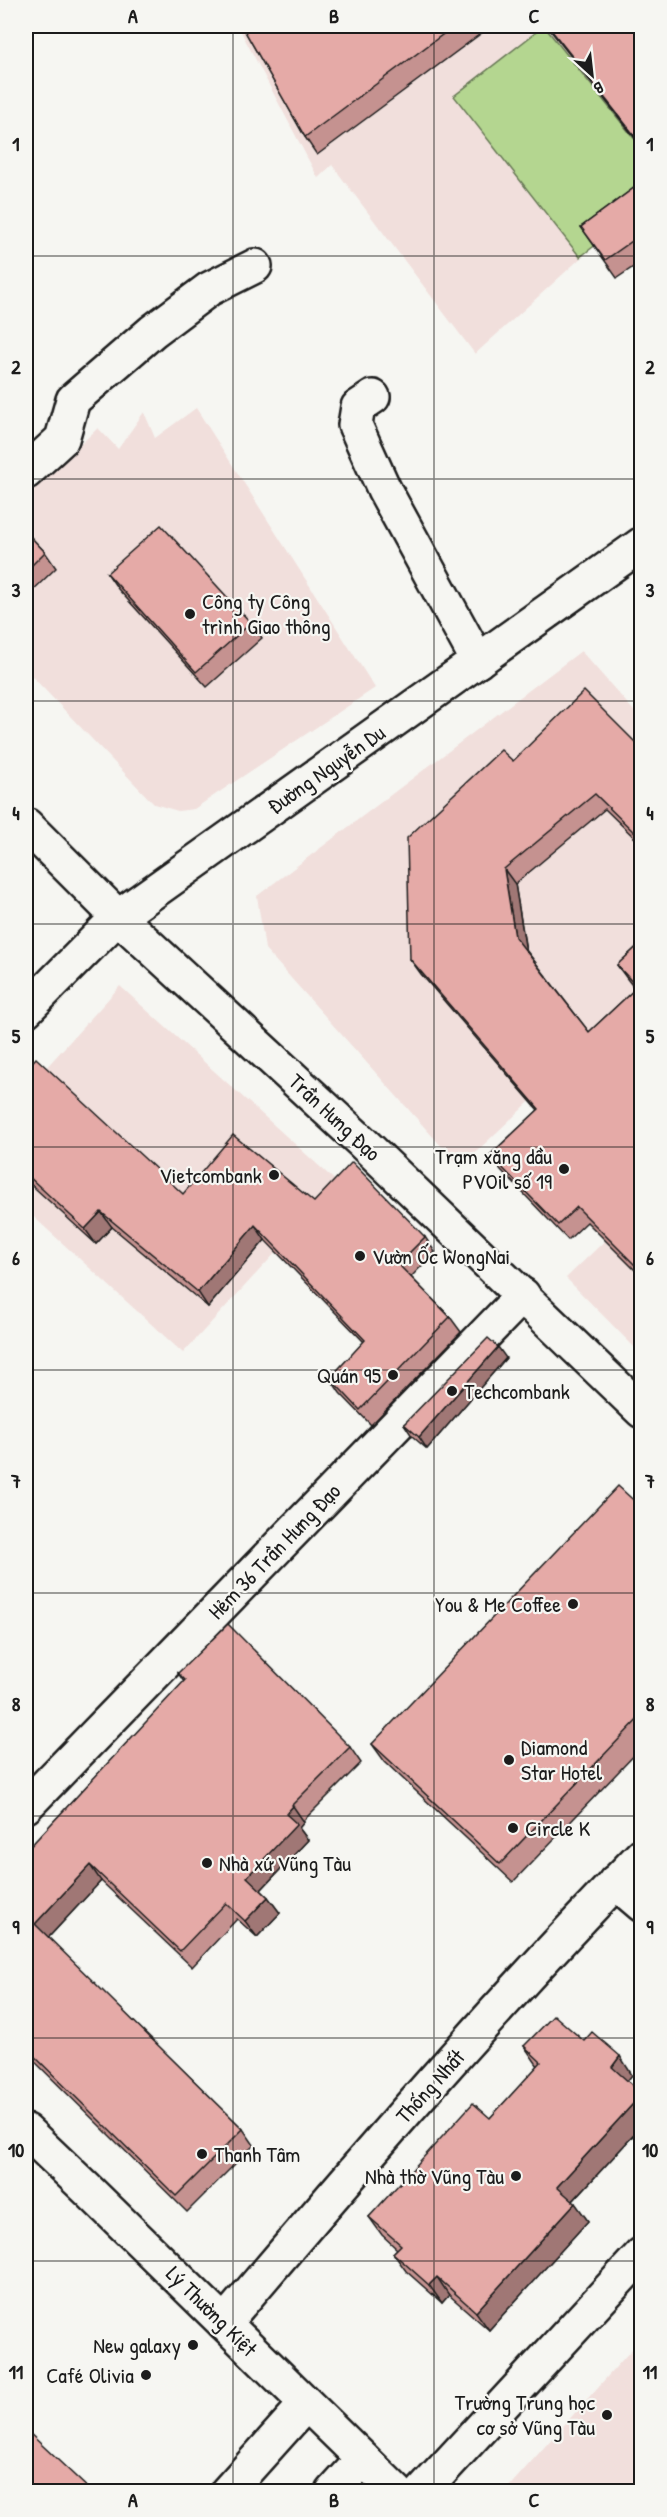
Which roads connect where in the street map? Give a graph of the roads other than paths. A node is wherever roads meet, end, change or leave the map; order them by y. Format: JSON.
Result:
{"nodes":[{"id":1,"x":255,"y":267,"type":"dead end"},
{"id":2,"x":373,"y":397,"type":"dead end"},
{"id":3,"x":26,"y":472,"type":"edge"},
{"id":4,"x":642,"y":544,"type":"edge"},
{"id":5,"x":478,"y":661,"type":"junction"},
{"id":6,"x":26,"y":825,"type":"edge"},
{"id":7,"x":118,"y":917,"type":"junction"},
{"id":8,"x":26,"y":1010,"type":"edge"},
{"id":9,"x":523,"y":1295,"type":"junction"},
{"id":10,"x":642,"y":1411,"type":"edge"},
{"id":11,"x":26,"y":1806,"type":"edge"},
{"id":12,"x":642,"y":1855,"type":"edge"},
{"id":13,"x":615,"y":1882,"type":"junction"},
{"id":14,"x":642,"y":1905,"type":"edge"},
{"id":15,"x":26,"y":2131,"type":"edge"},
{"id":16,"x":642,"y":2254,"type":"edge"},
{"id":17,"x":224,"y":2324,"type":"junction"},
{"id":18,"x":306,"y":2404,"type":"junction"},
{"id":19,"x":363,"y":2459,"type":"junction"},
{"id":20,"x":227,"y":2492,"type":"edge"},
{"id":21,"x":333,"y":2492,"type":"edge"},
{"id":22,"x":397,"y":2492,"type":"edge"},
{"id":23,"x":422,"y":2492,"type":"edge"}],
"edges":[{"from":1,"to":3,"type":"street"},
{"from":2,"to":5,"type":"street"},
{"from":4,"to":5,"type":"street","name":"Đường Nguyễn Du"},
{"from":5,"to":7,"type":"street","name":"Đường Nguyễn Du"},
{"from":6,"to":7,"type":"street","name":"Trần Hưng Đạo"},
{"from":7,"to":8,"type":"street","name":"Đường Nguyễn Du"},
{"from":7,"to":9,"type":"street","name":"Trần Hưng Đạo"},
{"from":9,"to":10,"type":"street","name":"Trần Hưng Đạo"},
{"from":9,"to":11,"type":"street","name":"Hẻm 36 Trần Hưng Đạo"},
{"from":12,"to":13,"type":"street","name":"Thống Nhất"},
{"from":13,"to":14,"type":"street"},
{"from":13,"to":17,"type":"street","name":"Thống Nhất"},
{"from":15,"to":17,"type":"street","name":"Lý Thường Kiệt"},
{"from":16,"to":23,"type":"street"},
{"from":17,"to":18,"type":"street","name":"Lý Thường Kiệt"},
{"from":18,"to":19,"type":"street","name":"Lý Thường Kiệt"},
{"from":18,"to":20,"type":"street"},
{"from":19,"to":21,"type":"street"},
{"from":19,"to":22,"type":"street","name":"Lý Thường Kiệt"}]}
